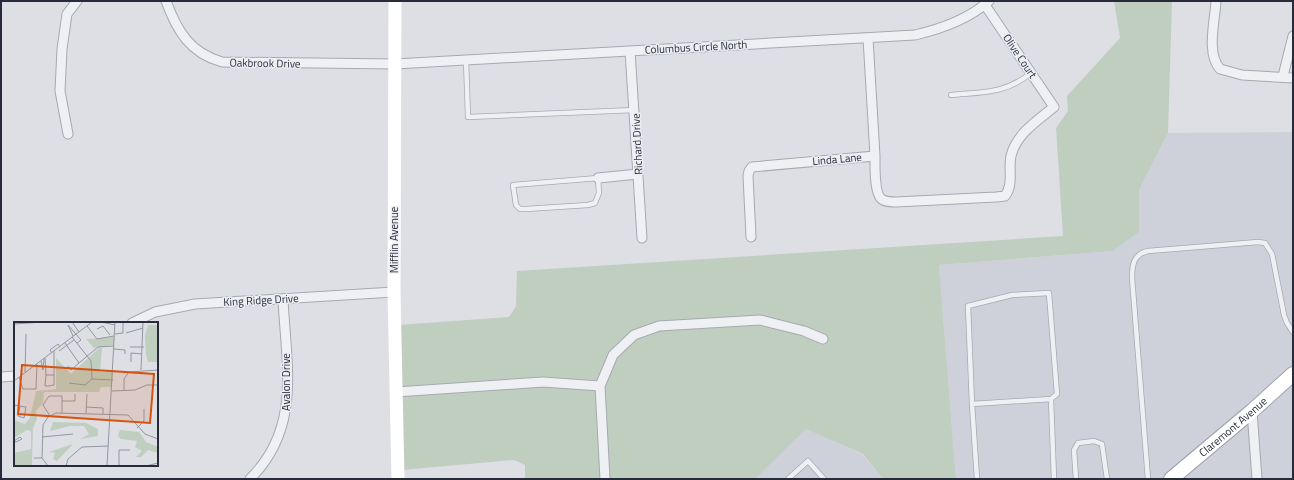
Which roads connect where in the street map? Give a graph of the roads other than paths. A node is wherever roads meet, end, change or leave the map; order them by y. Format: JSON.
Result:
{"nodes":[{"id":1,"x":78,"y":1,"type":"edge"},
{"id":2,"x":166,"y":1,"type":"edge"},
{"id":3,"x":395,"y":1,"type":"edge"},
{"id":4,"x":1216,"y":1,"type":"edge"},
{"id":5,"x":987,"y":3,"type":"edge"},
{"id":6,"x":1293,"y":36,"type":"edge"},
{"id":7,"x":868,"y":38,"type":"junction"},
{"id":8,"x":630,"y":51,"type":"junction"},
{"id":9,"x":466,"y":60,"type":"junction"},
{"id":10,"x":395,"y":64,"type":"junction"},
{"id":11,"x":1031,"y":73,"type":"junction"},
{"id":12,"x":1283,"y":76,"type":"junction"},
{"id":13,"x":1293,"y":78,"type":"edge"},
{"id":14,"x":951,"y":95,"type":"dead end"},
{"id":15,"x":634,"y":110,"type":"junction"},
{"id":16,"x":68,"y":134,"type":"dead end"},
{"id":17,"x":875,"y":156,"type":"junction"},
{"id":18,"x":638,"y":174,"type":"junction"},
{"id":19,"x":598,"y":178,"type":"junction"},
{"id":20,"x":751,"y":236,"type":"dead end"},
{"id":21,"x":642,"y":238,"type":"dead end"},
{"id":22,"x":394,"y":292,"type":"junction"},
{"id":23,"x":283,"y":299,"type":"junction"},
{"id":24,"x":134,"y":322,"type":"edge"},
{"id":25,"x":1293,"y":332,"type":"edge"},
{"id":26,"x":823,"y":339,"type":"dead end"},
{"id":27,"x":1293,"y":374,"type":"edge"},
{"id":28,"x":14,"y":376,"type":"edge"},
{"id":29,"x":1,"y":377,"type":"edge"},
{"id":30,"x":600,"y":386,"type":"junction"},
{"id":31,"x":396,"y":392,"type":"junction"},
{"id":32,"x":1051,"y":399,"type":"junction"},
{"id":33,"x":972,"y":404,"type":"junction"},
{"id":34,"x":1252,"y":411,"type":"junction"},
{"id":35,"x":250,"y":479,"type":"edge"},
{"id":36,"x":398,"y":479,"type":"edge"},
{"id":37,"x":605,"y":479,"type":"edge"},
{"id":38,"x":788,"y":479,"type":"edge"},
{"id":39,"x":824,"y":479,"type":"edge"},
{"id":40,"x":977,"y":479,"type":"edge"},
{"id":41,"x":1054,"y":479,"type":"edge"},
{"id":42,"x":1076,"y":479,"type":"edge"},
{"id":43,"x":1107,"y":479,"type":"edge"},
{"id":44,"x":1148,"y":479,"type":"edge"},
{"id":45,"x":1172,"y":479,"type":"edge"},
{"id":46,"x":1257,"y":479,"type":"edge"}],
"edges":[{"from":1,"to":16,"type":"street"},
{"from":2,"to":10,"type":"street","name":"Oakbrook Drive"},
{"from":3,"to":10,"type":"street","name":"Mifflin Avenue"},
{"from":4,"to":12,"type":"street"},
{"from":5,"to":7,"type":"street","name":"Columbus Circle North"},
{"from":5,"to":11,"type":"street","name":"Olive Court"},
{"from":6,"to":12,"type":"street"},
{"from":7,"to":8,"type":"street","name":"Columbus Circle North"},
{"from":7,"to":17,"type":"street","name":"Linda Lane"},
{"from":8,"to":9,"type":"street","name":"Columbus Circle North"},
{"from":8,"to":15,"type":"street","name":"Richard Drive"},
{"from":9,"to":10,"type":"street","name":"Columbus Circle North"},
{"from":9,"to":15,"type":"lane"},
{"from":10,"to":22,"type":"street","name":"Mifflin Avenue"},
{"from":11,"to":14,"type":"lane"},
{"from":11,"to":17,"type":"street","name":"Olive Court"},
{"from":12,"to":13,"type":"street"},
{"from":15,"to":18,"type":"street","name":"Richard Drive"},
{"from":17,"to":20,"type":"street","name":"Linda Lane"},
{"from":18,"to":19,"type":"street"},
{"from":18,"to":21,"type":"street","name":"Richard Drive"},
{"from":19,"to":19,"type":"lane"},
{"from":22,"to":23,"type":"street","name":"King Ridge Drive"},
{"from":22,"to":31,"type":"street","name":"Mifflin Avenue"},
{"from":23,"to":24,"type":"street","name":"King Ridge Drive"},
{"from":23,"to":35,"type":"street","name":"Avalon Drive"},
{"from":25,"to":44,"type":"lane"},
{"from":26,"to":30,"type":"street"},
{"from":27,"to":34,"type":"main road","name":"Claremont Avenue"},
{"from":28,"to":29,"type":"street"},
{"from":30,"to":31,"type":"street"},
{"from":30,"to":37,"type":"street"},
{"from":31,"to":36,"type":"street","name":"Mifflin Avenue"},
{"from":32,"to":33,"type":"lane"},
{"from":32,"to":33,"type":"lane"},
{"from":32,"to":41,"type":"lane"},
{"from":33,"to":40,"type":"lane"},
{"from":34,"to":45,"type":"main road","name":"Claremont Avenue"},
{"from":34,"to":46,"type":"street"},
{"from":38,"to":39,"type":"lane"},
{"from":42,"to":43,"type":"lane"}]}
